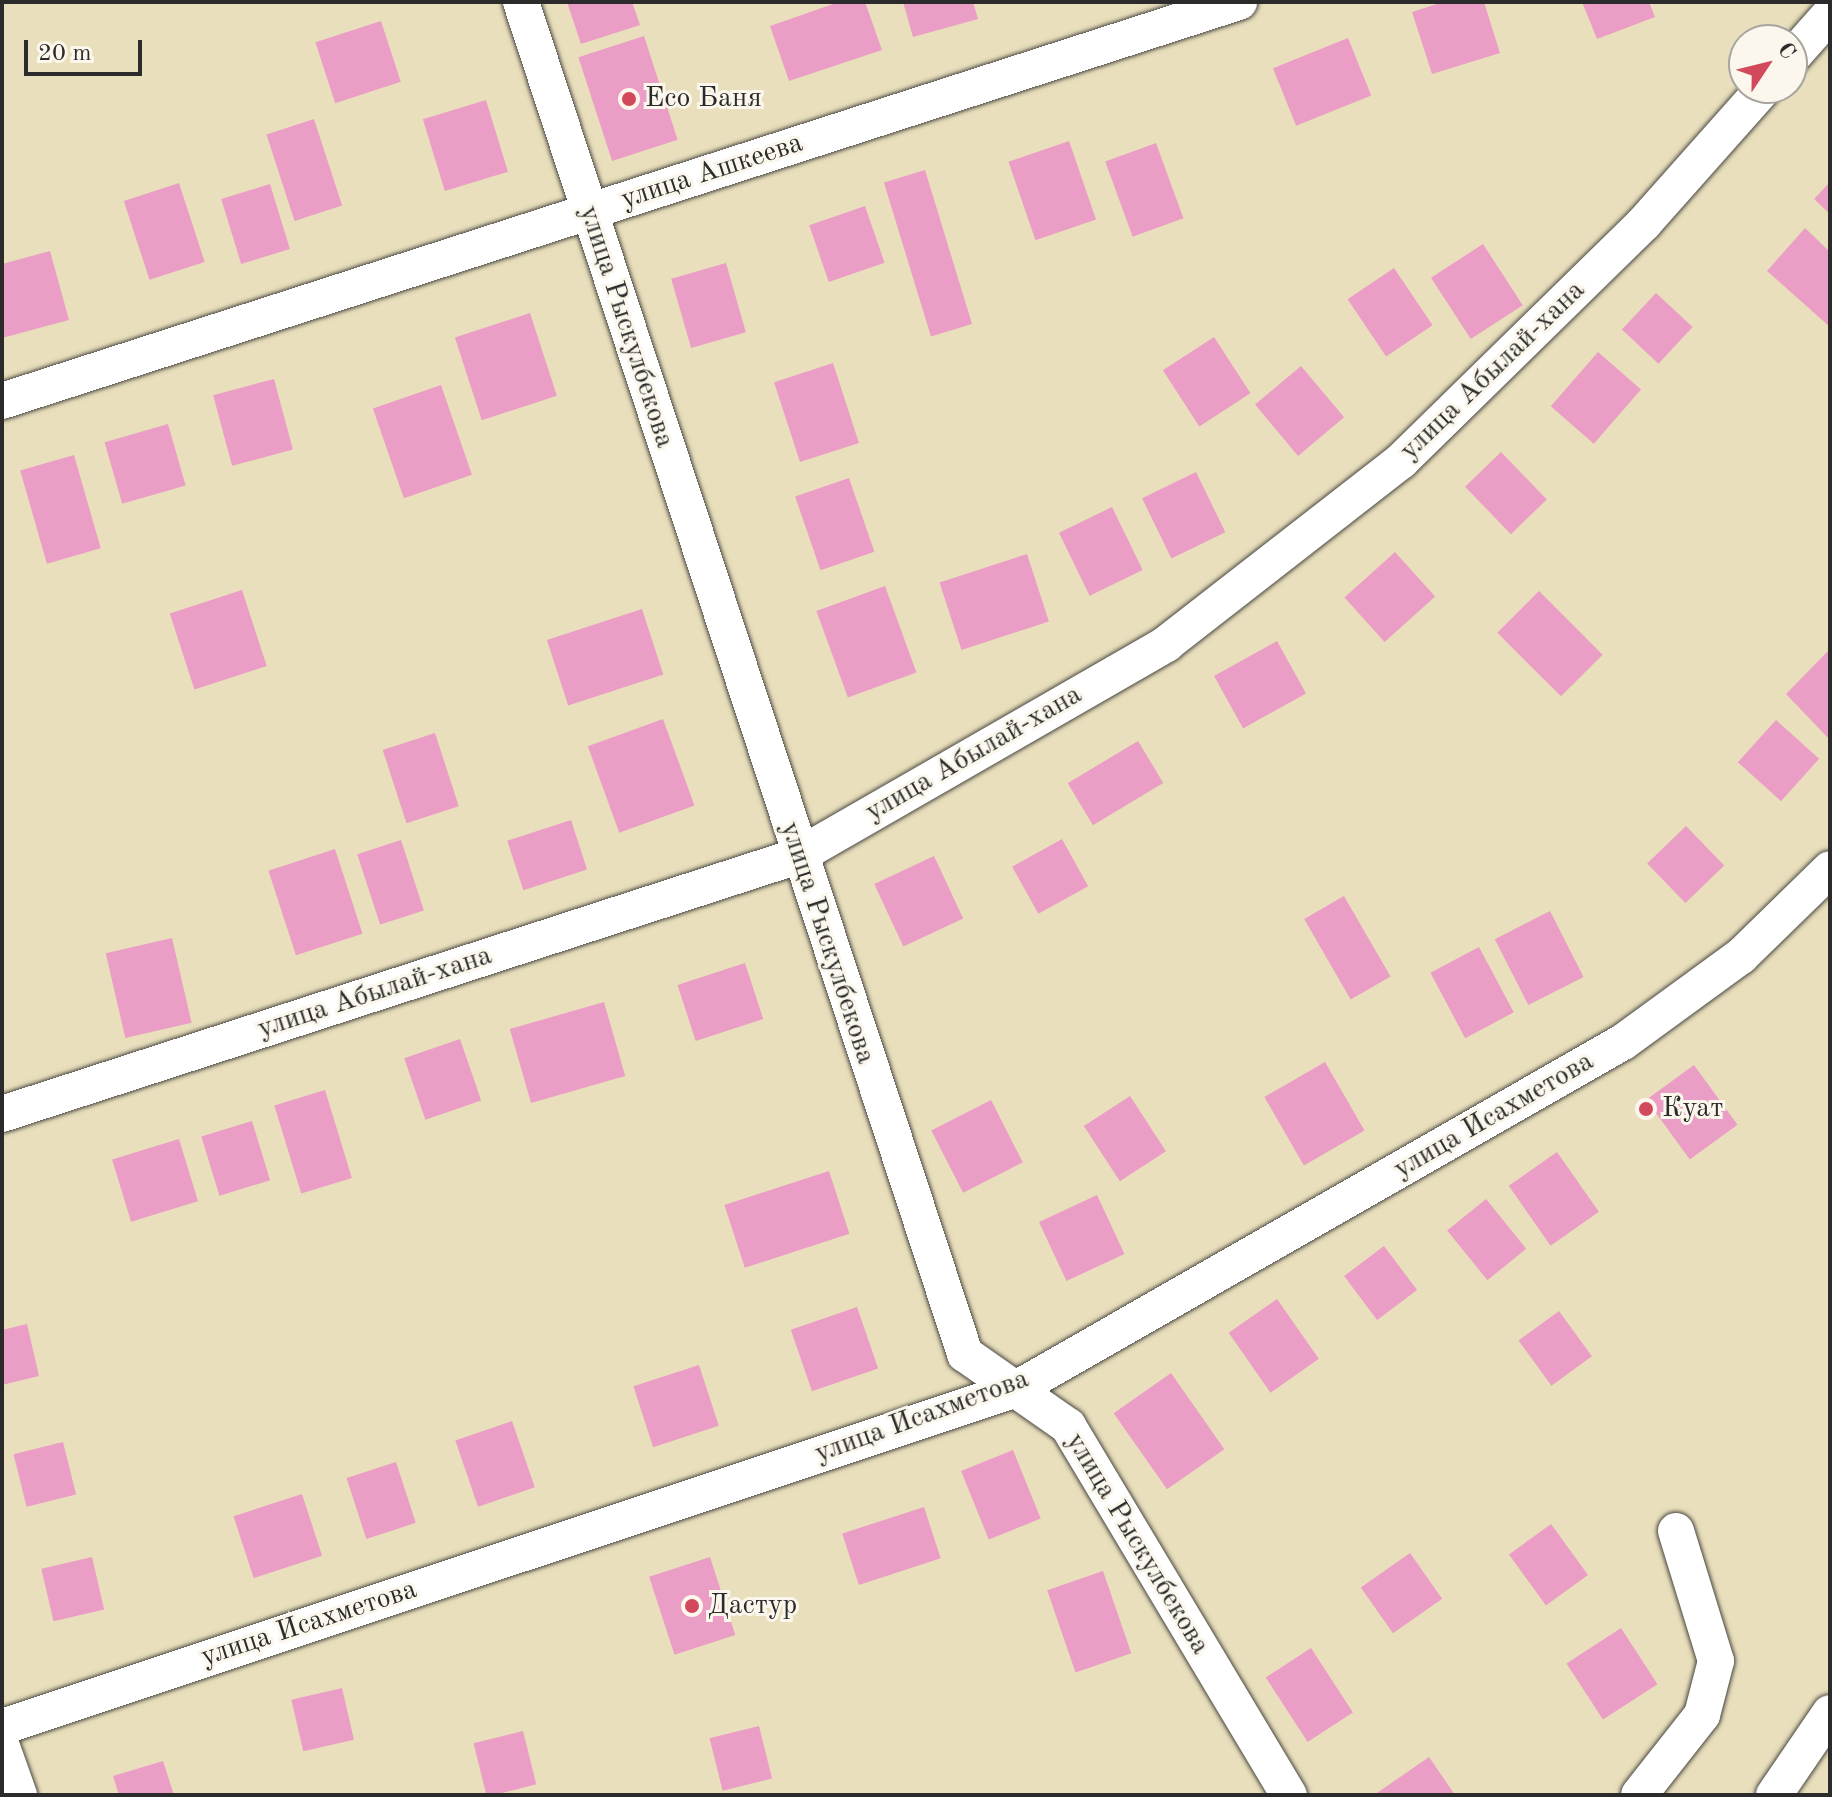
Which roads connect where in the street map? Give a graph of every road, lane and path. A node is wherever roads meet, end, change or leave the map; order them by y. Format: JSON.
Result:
{"nodes":[{"id":1,"x":521,"y":2,"type":"edge"},
{"id":2,"x":1239,"y":2,"type":"edge"},
{"id":3,"x":1830,"y":14,"type":"edge"},
{"id":4,"x":1808,"y":39,"type":"edge"},
{"id":5,"x":1750,"y":104,"type":"edge"},
{"id":6,"x":589,"y":211,"type":"junction"},
{"id":7,"x":2,"y":401,"type":"edge"},
{"id":8,"x":798,"y":856,"type":"junction"},
{"id":9,"x":1830,"y":869,"type":"edge"},
{"id":10,"x":2,"y":1114,"type":"edge"},
{"id":11,"x":1016,"y":1389,"type":"junction"},
{"id":12,"x":1676,"y":1531,"type":"dead end"},
{"id":13,"x":1830,"y":1713,"type":"edge"},
{"id":14,"x":2,"y":1727,"type":"edge"},
{"id":15,"x":2,"y":1747,"type":"edge"},
{"id":16,"x":19,"y":1795,"type":"edge"},
{"id":17,"x":1289,"y":1795,"type":"edge"},
{"id":18,"x":1639,"y":1795,"type":"edge"},
{"id":19,"x":1774,"y":1795,"type":"edge"}],
"edges":[{"from":1,"to":6,"type":"street","name":"улица Рыскулбекова"},
{"from":2,"to":6,"type":"street","name":"улица Ашкеева"},
{"from":3,"to":4,"type":"street"},
{"from":5,"to":8,"type":"street","name":"улица Абылай-хана"},
{"from":6,"to":7,"type":"street","name":"улица Ашкеева"},
{"from":6,"to":8,"type":"street","name":"улица Рыскулбекова"},
{"from":8,"to":10,"type":"street","name":"улица Абылай-хана"},
{"from":8,"to":11,"type":"street","name":"улица Рыскулбекова"},
{"from":9,"to":11,"type":"street","name":"улица Исахметова"},
{"from":11,"to":14,"type":"street","name":"улица Исахметова"},
{"from":11,"to":17,"type":"street","name":"улица Рыскулбекова"},
{"from":12,"to":18,"type":"street"},
{"from":13,"to":19,"type":"street"},
{"from":15,"to":16,"type":"street"}]}
